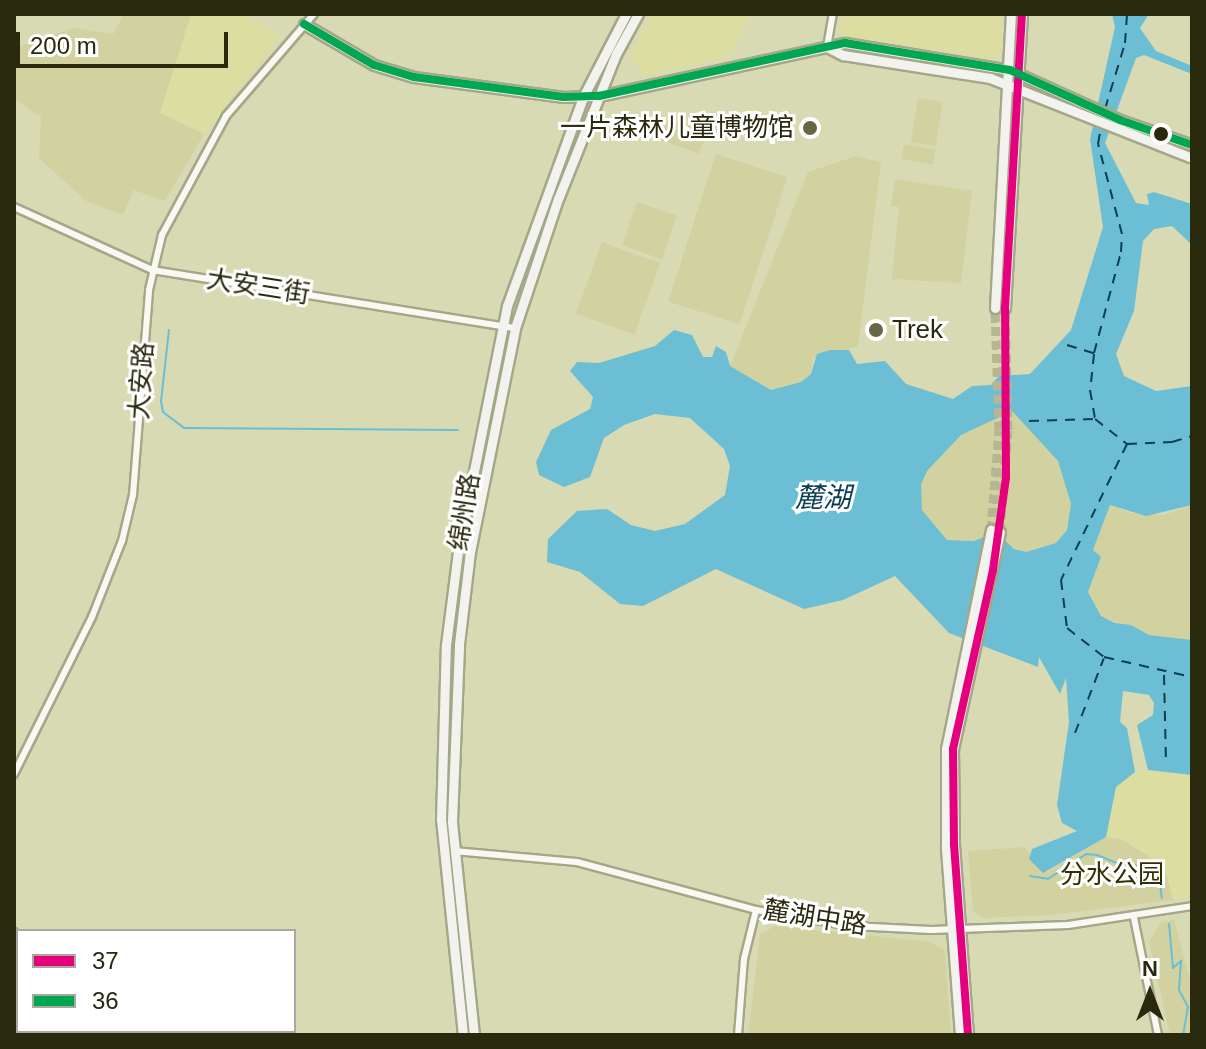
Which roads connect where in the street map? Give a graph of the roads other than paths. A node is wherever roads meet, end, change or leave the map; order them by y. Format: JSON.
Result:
{"nodes":[{"id":1,"x":314,"y":14,"type":"edge"},
{"id":2,"x":626,"y":14,"type":"edge"},
{"id":3,"x":638,"y":14,"type":"edge"},
{"id":4,"x":833,"y":14,"type":"edge"},
{"id":5,"x":1011,"y":14,"type":"edge"},
{"id":6,"x":1022,"y":14,"type":"edge"},
{"id":7,"x":304,"y":24,"type":"junction"},
{"id":8,"x":827,"y":47,"type":"junction"},
{"id":9,"x":1010,"y":70,"type":"junction"},
{"id":10,"x":1021,"y":74,"type":"junction"},
{"id":11,"x":1010,"y":84,"type":"junction"},
{"id":12,"x":1021,"y":88,"type":"junction"},
{"id":13,"x":599,"y":96,"type":"junction"},
{"id":14,"x":583,"y":97,"type":"junction"},
{"id":15,"x":1118,"y":125,"type":"junction"},
{"id":16,"x":1192,"y":145,"type":"edge"},
{"id":17,"x":1190,"y":157,"type":"dead end"},
{"id":18,"x":14,"y":207,"type":"edge"},
{"id":19,"x":152,"y":270,"type":"junction"},
{"id":20,"x":502,"y":326,"type":"junction"},
{"id":21,"x":515,"y":328,"type":"junction"},
{"id":22,"x":995,"y":531,"type":"tunnel mouth"},
{"id":23,"x":14,"y":774,"type":"edge"},
{"id":24,"x":448,"y":852,"type":"junction"},
{"id":25,"x":1192,"y":906,"type":"edge"},
{"id":26,"x":756,"y":910,"type":"junction"},
{"id":27,"x":1134,"y":918,"type":"junction"},
{"id":28,"x":956,"y":930,"type":"junction"},
{"id":29,"x":463,"y":1035,"type":"edge"},
{"id":30,"x":474,"y":1035,"type":"edge"},
{"id":31,"x":738,"y":1035,"type":"edge"},
{"id":32,"x":960,"y":1035,"type":"edge"},
{"id":33,"x":968,"y":1035,"type":"edge"},
{"id":34,"x":1158,"y":1035,"type":"edge"}],
"edges":[{"from":1,"to":7,"type":"street","name":"大安路"},
{"from":2,"to":14,"type":"street","name":"绵州路"},
{"from":3,"to":13,"type":"street","name":"绵州路"},
{"from":4,"to":8,"type":"street"},
{"from":5,"to":9,"type":"street"},
{"from":6,"to":10,"type":"street"},
{"from":7,"to":14,"type":"street"},
{"from":7,"to":19,"type":"street","name":"大安路"},
{"from":8,"to":9,"type":"street"},
{"from":8,"to":11,"type":"street"},
{"from":8,"to":13,"type":"street"},
{"from":9,"to":10,"type":"street"},
{"from":9,"to":11,"type":"street"},
{"from":10,"to":12,"type":"street"},
{"from":10,"to":15,"type":"street"},
{"from":11,"to":12,"type":"street"},
{"from":11,"to":12,"type":"street"},
{"from":12,"to":15,"type":"street"},
{"from":13,"to":14,"type":"street"},
{"from":13,"to":21,"type":"street","name":"绵州路"},
{"from":14,"to":20,"type":"street","name":"绵州路"},
{"from":15,"to":16,"type":"street"},
{"from":15,"to":17,"type":"street"},
{"from":18,"to":19,"type":"street","name":"大安三街"},
{"from":19,"to":20,"type":"street","name":"大安三街"},
{"from":19,"to":23,"type":"street","name":"大安路"},
{"from":20,"to":21,"type":"street","name":"大安三街"},
{"from":20,"to":24,"type":"street","name":"绵州路"},
{"from":21,"to":24,"type":"street","name":"绵州路"},
{"from":22,"to":28,"type":"street"},
{"from":24,"to":26,"type":"street","name":"麓湖中路"},
{"from":24,"to":29,"type":"street","name":"绵州路"},
{"from":24,"to":30,"type":"street","name":"绵州路"},
{"from":25,"to":27,"type":"street","name":"麓湖中路"},
{"from":26,"to":28,"type":"street","name":"麓湖中路"},
{"from":26,"to":31,"type":"street"},
{"from":27,"to":28,"type":"street","name":"麓湖中路"},
{"from":27,"to":34,"type":"street"},
{"from":28,"to":32,"type":"street"},
{"from":28,"to":33,"type":"street"}]}
